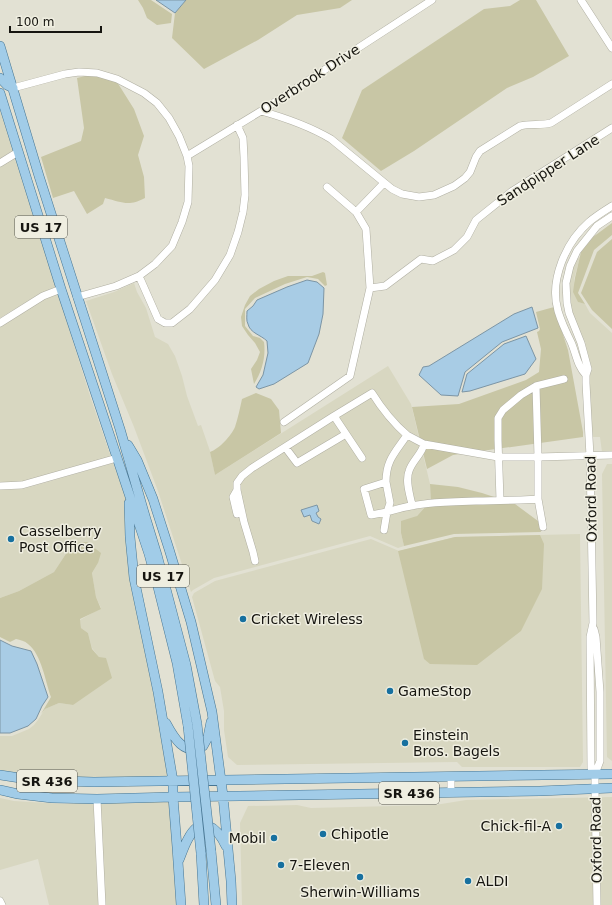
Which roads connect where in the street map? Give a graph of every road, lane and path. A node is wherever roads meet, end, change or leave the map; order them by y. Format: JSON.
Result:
{"nodes":[{"id":1,"x":432,"y":0,"type":"edge"},
{"id":2,"x":581,"y":0,"type":"edge"},
{"id":3,"x":0,"y":46,"type":"edge"},
{"id":4,"x":612,"y":48,"type":"edge"},
{"id":5,"x":0,"y":78,"type":"edge"},
{"id":6,"x":612,"y":84,"type":"edge"},
{"id":7,"x":13,"y":88,"type":"junction"},
{"id":8,"x":0,"y":93,"type":"edge"},
{"id":9,"x":261,"y":111,"type":"junction"},
{"id":10,"x":237,"y":125,"type":"junction"},
{"id":11,"x":612,"y":128,"type":"edge"},
{"id":12,"x":18,"y":152,"type":"junction"},
{"id":13,"x":187,"y":156,"type":"junction"},
{"id":14,"x":0,"y":163,"type":"edge"},
{"id":15,"x":39,"y":176,"type":"junction"},
{"id":16,"x":384,"y":183,"type":"junction"},
{"id":17,"x":327,"y":187,"type":"dead end"},
{"id":18,"x":612,"y":206,"type":"edge"},
{"id":19,"x":356,"y":212,"type":"junction"},
{"id":20,"x":612,"y":216,"type":"edge"},
{"id":21,"x":139,"y":276,"type":"junction"},
{"id":22,"x":370,"y":288,"type":"junction"},
{"id":23,"x":61,"y":289,"type":"junction"},
{"id":24,"x":77,"y":297,"type":"junction"},
{"id":25,"x":82,"y":312,"type":"junction"},
{"id":26,"x":0,"y":323,"type":"edge"},
{"id":27,"x":586,"y":375,"type":"junction"},
{"id":28,"x":564,"y":379,"type":"dead end"},
{"id":29,"x":536,"y":386,"type":"junction"},
{"id":30,"x":334,"y":416,"type":"junction"},
{"id":31,"x":284,"y":422,"type":"dead end"},
{"id":32,"x":120,"y":429,"type":"junction"},
{"id":33,"x":346,"y":434,"type":"junction"},
{"id":34,"x":407,"y":435,"type":"junction"},
{"id":35,"x":424,"y":444,"type":"junction"},
{"id":36,"x":285,"y":447,"type":"junction"},
{"id":37,"x":612,"y":455,"type":"edge"},
{"id":38,"x":590,"y":456,"type":"junction"},
{"id":39,"x":538,"y":457,"type":"junction"},
{"id":40,"x":117,"y":458,"type":"junction"},
{"id":41,"x":362,"y":458,"type":"dead end"},
{"id":42,"x":498,"y":458,"type":"junction"},
{"id":43,"x":386,"y":482,"type":"junction"},
{"id":44,"x":0,"y":486,"type":"edge"},
{"id":45,"x":129,"y":492,"type":"junction"},
{"id":46,"x":538,"y":499,"type":"junction"},
{"id":47,"x":500,"y":500,"type":"junction"},
{"id":48,"x":412,"y":505,"type":"junction"},
{"id":49,"x":387,"y":512,"type":"junction"},
{"id":50,"x":543,"y":528,"type":"dead end"},
{"id":51,"x":384,"y":530,"type":"dead end"},
{"id":52,"x":255,"y":561,"type":"dead end"},
{"id":53,"x":212,"y":713,"type":"junction"},
{"id":54,"x":163,"y":717,"type":"junction"},
{"id":55,"x":192,"y":725,"type":"junction"},
{"id":56,"x":595,"y":774,"type":"junction"},
{"id":57,"x":612,"y":774,"type":"edge"},
{"id":58,"x":0,"y":776,"type":"edge"},
{"id":59,"x":450,"y":777,"type":"junction"},
{"id":60,"x":222,"y":780,"type":"junction"},
{"id":61,"x":173,"y":781,"type":"junction"},
{"id":62,"x":595,"y":788,"type":"junction"},
{"id":63,"x":612,"y":788,"type":"edge"},
{"id":64,"x":0,"y":790,"type":"edge"},
{"id":65,"x":451,"y":792,"type":"junction"},
{"id":66,"x":223,"y":796,"type":"junction"},
{"id":67,"x":173,"y":797,"type":"junction"},
{"id":68,"x":97,"y":799,"type":"junction"},
{"id":69,"x":229,"y":853,"type":"junction"},
{"id":70,"x":178,"y":863,"type":"junction"},
{"id":71,"x":0,"y":902,"type":"edge"},
{"id":72,"x":2,"y":905,"type":"edge"},
{"id":73,"x":102,"y":905,"type":"edge"},
{"id":74,"x":181,"y":905,"type":"edge"},
{"id":75,"x":204,"y":905,"type":"edge"},
{"id":76,"x":216,"y":905,"type":"edge"},
{"id":77,"x":232,"y":905,"type":"edge"},
{"id":78,"x":597,"y":905,"type":"edge"}],
"edges":[{"from":1,"to":9,"type":"street","name":"Overbrook Drive"},
{"from":2,"to":4,"type":"street"},
{"from":3,"to":7,"type":"main road","number":"US 17"},
{"from":5,"to":7,"type":"main road"},
{"from":6,"to":16,"type":"street"},
{"from":7,"to":13,"type":"street"},
{"from":7,"to":15,"type":"main road","number":"US 17"},
{"from":8,"to":12,"type":"main road","number":"US 17"},
{"from":9,"to":10,"type":"street","name":"Overbrook Drive"},
{"from":9,"to":16,"type":"street"},
{"from":10,"to":13,"type":"street","name":"Overbrook Drive"},
{"from":10,"to":21,"type":"street"},
{"from":11,"to":22,"type":"street","name":"Sandpipper Lane"},
{"from":12,"to":14,"type":"street"},
{"from":12,"to":15,"type":"main road"},
{"from":12,"to":23,"type":"main road","number":"US 17"},
{"from":13,"to":21,"type":"street"},
{"from":15,"to":24,"type":"main road","number":"US 17"},
{"from":16,"to":19,"type":"street"},
{"from":17,"to":19,"type":"street"},
{"from":18,"to":27,"type":"street","name":"Oxford Road"},
{"from":19,"to":22,"type":"street"},
{"from":20,"to":27,"type":"street","name":"Oxford Road"},
{"from":21,"to":24,"type":"street"},
{"from":22,"to":31,"type":"street"},
{"from":23,"to":25,"type":"main road"},
{"from":23,"to":26,"type":"street"},
{"from":23,"to":40,"type":"main road","number":"US 17"},
{"from":24,"to":25,"type":"main road","number":"US 17"},
{"from":25,"to":32,"type":"main road","number":"US 17"},
{"from":27,"to":38,"type":"street","name":"Oxford Road"},
{"from":28,"to":29,"type":"street"},
{"from":29,"to":39,"type":"street"},
{"from":29,"to":42,"type":"street"},
{"from":30,"to":33,"type":"street"},
{"from":30,"to":34,"type":"street"},
{"from":30,"to":36,"type":"street"},
{"from":32,"to":53,"type":"main road"},
{"from":32,"to":55,"type":"main road","number":"US 17"},
{"from":33,"to":36,"type":"street"},
{"from":33,"to":41,"type":"street"},
{"from":34,"to":35,"type":"street"},
{"from":34,"to":43,"type":"street"},
{"from":35,"to":42,"type":"street"},
{"from":35,"to":48,"type":"street"},
{"from":36,"to":52,"type":"street"},
{"from":37,"to":38,"type":"street"},
{"from":38,"to":39,"type":"street"},
{"from":38,"to":56,"type":"street","name":"Oxford Road"},
{"from":39,"to":42,"type":"street"},
{"from":39,"to":46,"type":"street"},
{"from":40,"to":44,"type":"street"},
{"from":40,"to":45,"type":"main road","number":"US 17"},
{"from":42,"to":47,"type":"street"},
{"from":43,"to":49,"type":"street"},
{"from":43,"to":49,"type":"street"},
{"from":45,"to":54,"type":"main road"},
{"from":45,"to":55,"type":"main road","number":"US 17"},
{"from":46,"to":47,"type":"street"},
{"from":46,"to":50,"type":"street"},
{"from":47,"to":48,"type":"street"},
{"from":48,"to":49,"type":"street"},
{"from":49,"to":51,"type":"street"},
{"from":53,"to":54,"type":"main road"},
{"from":53,"to":60,"type":"main road"},
{"from":54,"to":61,"type":"main road"},
{"from":55,"to":75,"type":"main road","number":"US 17","bridge":true},
{"from":55,"to":76,"type":"main road","number":"US 17","bridge":true},
{"from":56,"to":57,"type":"main road","number":"SR 436"},
{"from":56,"to":59,"type":"main road","number":"SR 436"},
{"from":56,"to":62,"type":"street","name":"Oxford Road"},
{"from":58,"to":61,"type":"main road","number":"SR 436"},
{"from":59,"to":60,"type":"main road","number":"SR 436"},
{"from":59,"to":65,"type":"street"},
{"from":60,"to":61,"type":"main road","number":"SR 436"},
{"from":60,"to":66,"type":"main road"},
{"from":61,"to":67,"type":"main road"},
{"from":62,"to":63,"type":"main road","number":"SR 436"},
{"from":62,"to":65,"type":"main road","number":"SR 436"},
{"from":62,"to":78,"type":"street","name":"Oxford Road"},
{"from":64,"to":68,"type":"main road","number":"SR 436"},
{"from":65,"to":66,"type":"main road","number":"SR 436"},
{"from":66,"to":67,"type":"main road","number":"SR 436"},
{"from":66,"to":69,"type":"main road"},
{"from":67,"to":68,"type":"main road","number":"SR 436"},
{"from":67,"to":70,"type":"main road"},
{"from":68,"to":73,"type":"street"},
{"from":69,"to":70,"type":"main road"},
{"from":69,"to":77,"type":"main road"},
{"from":70,"to":74,"type":"main road"},
{"from":71,"to":72,"type":"street"}]}
